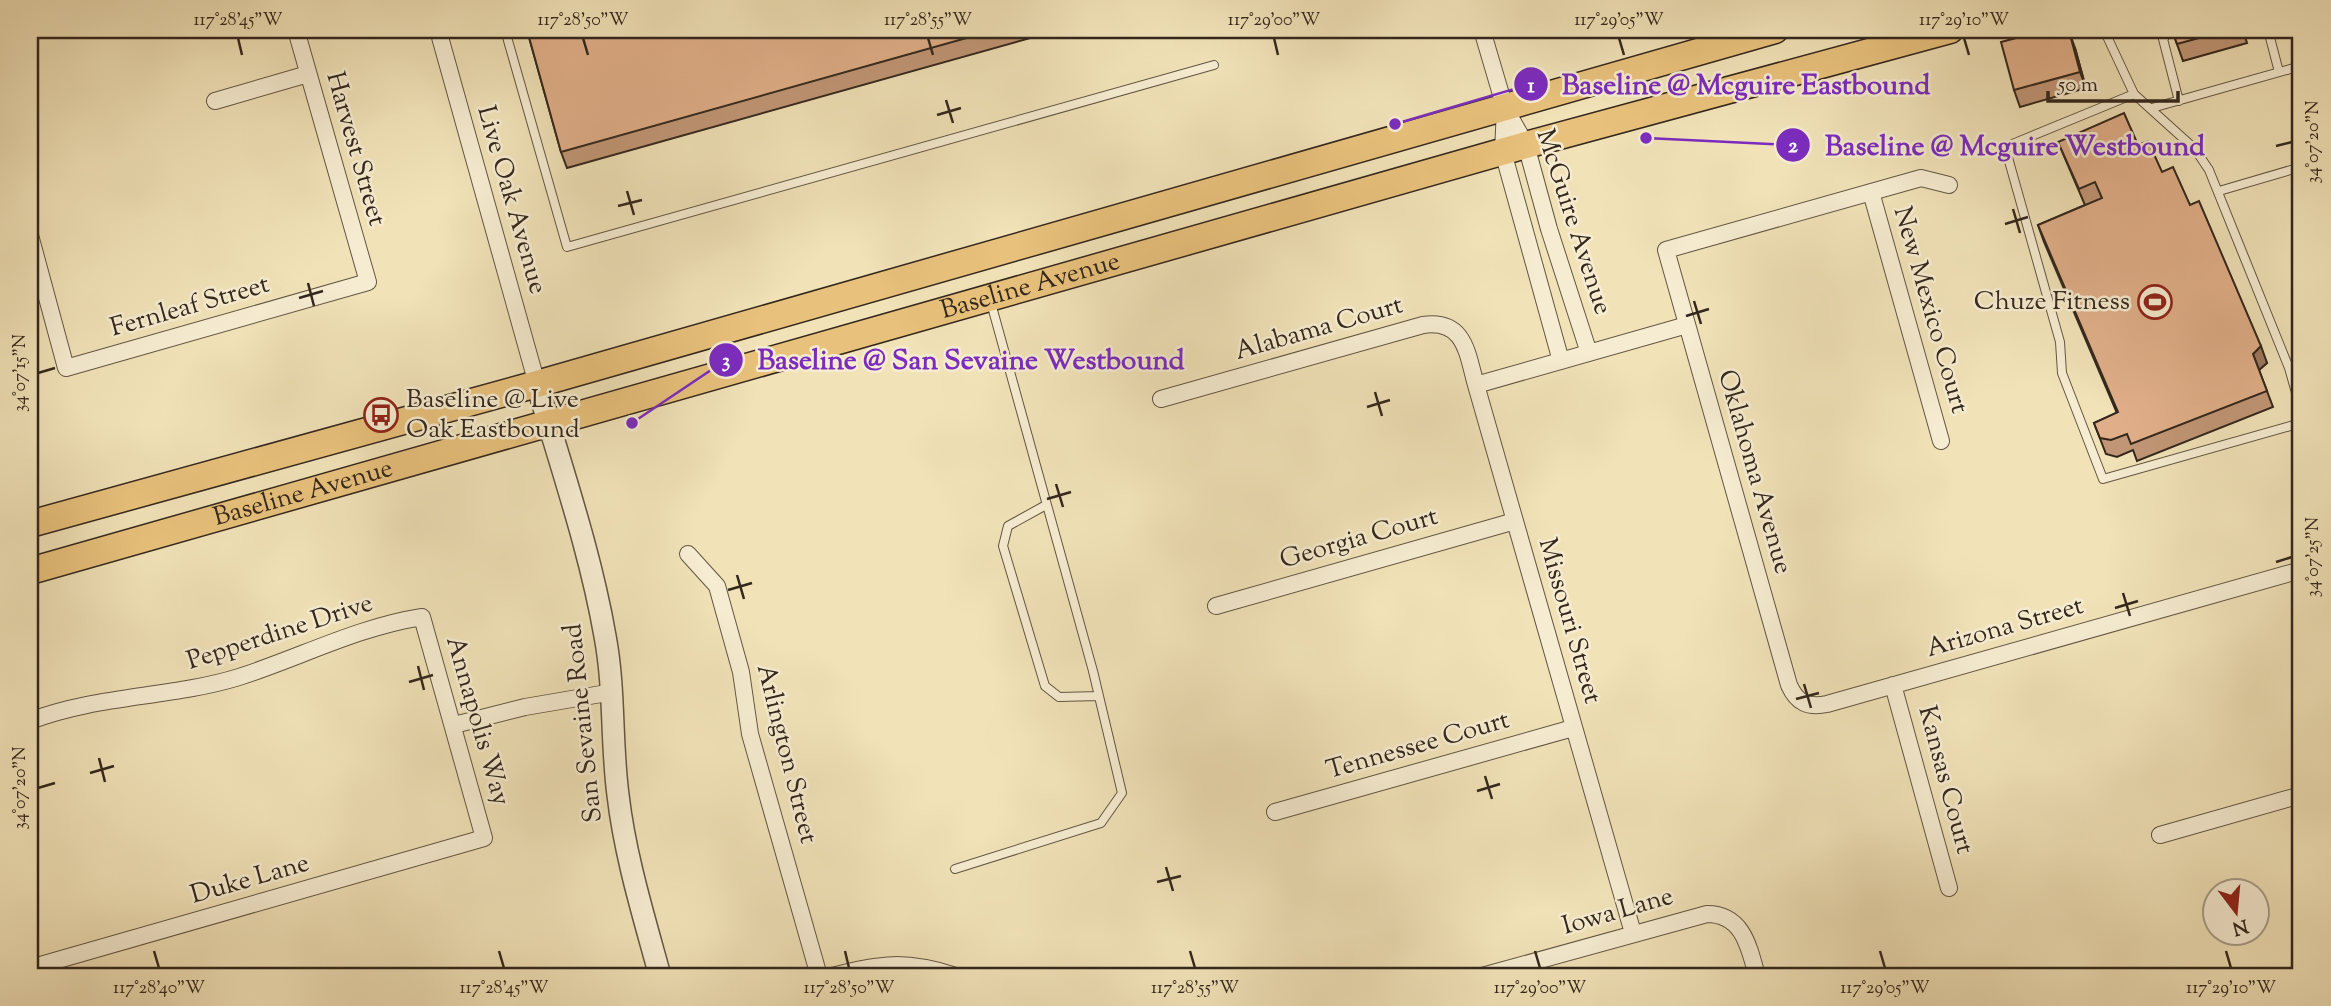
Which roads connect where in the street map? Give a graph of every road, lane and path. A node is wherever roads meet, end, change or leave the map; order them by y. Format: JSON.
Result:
{"nodes":[{"id":1,"x":296,"y":30,"type":"edge"},
{"id":2,"x":438,"y":30,"type":"edge"},
{"id":3,"x":505,"y":30,"type":"edge"},
{"id":4,"x":1482,"y":30,"type":"edge"},
{"id":5,"x":1775,"y":30,"type":"edge"},
{"id":6,"x":1950,"y":30,"type":"edge"},
{"id":7,"x":2104,"y":30,"type":"edge"},
{"id":8,"x":2171,"y":30,"type":"edge"},
{"id":9,"x":2268,"y":30,"type":"edge"},
{"id":10,"x":1214,"y":65,"type":"dead end"},
{"id":11,"x":2301,"y":65,"type":"edge"},
{"id":12,"x":2279,"y":72,"type":"junction"},
{"id":13,"x":308,"y":74,"type":"junction"},
{"id":14,"x":2134,"y":94,"type":"junction"},
{"id":15,"x":215,"y":101,"type":"dead end"},
{"id":16,"x":2179,"y":101,"type":"junction"},
{"id":17,"x":1505,"y":108,"type":"junction"},
{"id":18,"x":2152,"y":108,"type":"junction"},
{"id":19,"x":1515,"y":148,"type":"junction"},
{"id":20,"x":2301,"y":167,"type":"edge"},
{"id":21,"x":1949,"y":185,"type":"dead end"},
{"id":22,"x":2219,"y":191,"type":"junction"},
{"id":23,"x":1871,"y":192,"type":"junction"},
{"id":24,"x":30,"y":235,"type":"edge"},
{"id":25,"x":368,"y":282,"type":"joint"},
{"id":26,"x":990,"y":298,"type":"junction"},
{"id":27,"x":1687,"y":325,"type":"junction"},
{"id":28,"x":1450,"y":327,"type":"joint"},
{"id":29,"x":1589,"y":353,"type":"junction"},
{"id":30,"x":1561,"y":361,"type":"junction"},
{"id":31,"x":2301,"y":365,"type":"edge"},
{"id":32,"x":2289,"y":368,"type":"junction"},
{"id":33,"x":537,"y":384,"type":"junction"},
{"id":34,"x":1476,"y":385,"type":"junction"},
{"id":35,"x":1161,"y":399,"type":"dead end"},
{"id":36,"x":2301,"y":410,"type":"edge"},
{"id":37,"x":548,"y":423,"type":"junction"},
{"id":38,"x":2301,"y":423,"type":"edge"},
{"id":39,"x":1941,"y":441,"type":"dead end"},
{"id":40,"x":1046,"y":505,"type":"junction"},
{"id":41,"x":1515,"y":521,"type":"junction"},
{"id":42,"x":30,"y":524,"type":"edge"},
{"id":43,"x":688,"y":554,"type":"dead end"},
{"id":44,"x":2301,"y":570,"type":"edge"},
{"id":45,"x":30,"y":571,"type":"edge"},
{"id":46,"x":1216,"y":606,"type":"dead end"},
{"id":47,"x":422,"y":617,"type":"joint"},
{"id":48,"x":1893,"y":685,"type":"junction"},
{"id":49,"x":613,"y":692,"type":"junction"},
{"id":50,"x":1099,"y":696,"type":"junction"},
{"id":51,"x":1803,"y":704,"type":"joint"},
{"id":52,"x":30,"y":722,"type":"edge"},
{"id":53,"x":454,"y":725,"type":"junction"},
{"id":54,"x":1573,"y":728,"type":"junction"},
{"id":55,"x":2301,"y":795,"type":"edge"},
{"id":56,"x":1276,"y":812,"type":"dead end"},
{"id":57,"x":2160,"y":835,"type":"dead end"},
{"id":58,"x":484,"y":838,"type":"joint"},
{"id":59,"x":955,"y":869,"type":"dead end"},
{"id":60,"x":1949,"y":888,"type":"dead end"},
{"id":61,"x":1633,"y":933,"type":"junction"},
{"id":62,"x":30,"y":968,"type":"edge"},
{"id":63,"x":1524,"y":970,"type":"edge"},
{"id":64,"x":660,"y":976,"type":"edge"},
{"id":65,"x":819,"y":976,"type":"edge"},
{"id":66,"x":832,"y":976,"type":"edge"},
{"id":67,"x":956,"y":976,"type":"edge"},
{"id":68,"x":1482,"y":976,"type":"edge"},
{"id":69,"x":1757,"y":976,"type":"edge"}],
"edges":[{"from":1,"to":13,"type":"street","name":"Harvest Street"},
{"from":2,"to":33,"type":"street","name":"Live Oak Avenue"},
{"from":3,"to":10,"type":"lane"},
{"from":4,"to":17,"type":"street","name":"McGuire Avenue"},
{"from":5,"to":17,"type":"main road","name":"Baseline Avenue"},
{"from":6,"to":19,"type":"main road","name":"Baseline Avenue"},
{"from":7,"to":14,"type":"lane"},
{"from":8,"to":16,"type":"lane"},
{"from":9,"to":12,"type":"lane"},
{"from":11,"to":12,"type":"lane"},
{"from":12,"to":16,"type":"lane"},
{"from":13,"to":15,"type":"street"},
{"from":13,"to":25,"type":"street","name":"Harvest Street"},
{"from":14,"to":18,"type":"lane"},
{"from":14,"to":38,"type":"lane"},
{"from":16,"to":18,"type":"lane"},
{"from":17,"to":19,"type":"street","name":"McGuire Avenue"},
{"from":17,"to":19,"type":"street","name":"McGuire Avenue"},
{"from":17,"to":33,"type":"main road","name":"Baseline Avenue"},
{"from":18,"to":22,"type":"lane"},
{"from":19,"to":26,"type":"main road","name":"Baseline Avenue"},
{"from":19,"to":29,"type":"street","name":"McGuire Avenue"},
{"from":19,"to":30,"type":"street","name":"McGuire Avenue"},
{"from":20,"to":22,"type":"lane"},
{"from":21,"to":23,"type":"street"},
{"from":22,"to":32,"type":"lane"},
{"from":23,"to":27,"type":"street","name":"Oklahoma Avenue"},
{"from":23,"to":39,"type":"street","name":"New Mexico Court"},
{"from":24,"to":25,"type":"street","name":"Fernleaf Street"},
{"from":26,"to":37,"type":"main road","name":"Baseline Avenue"},
{"from":26,"to":40,"type":"lane"},
{"from":27,"to":29,"type":"street"},
{"from":27,"to":51,"type":"street","name":"Oklahoma Avenue"},
{"from":28,"to":34,"type":"street","name":"Missouri Street"},
{"from":28,"to":35,"type":"street","name":"Alabama Court"},
{"from":29,"to":30,"type":"street"},
{"from":30,"to":34,"type":"street"},
{"from":31,"to":32,"type":"lane"},
{"from":32,"to":36,"type":"lane"},
{"from":33,"to":37,"type":"street","name":"San Sevaine Road"},
{"from":33,"to":42,"type":"main road","name":"Baseline Avenue"},
{"from":34,"to":41,"type":"street","name":"Missouri Street"},
{"from":37,"to":45,"type":"main road","name":"Baseline Avenue"},
{"from":37,"to":49,"type":"street","name":"San Sevaine Road"},
{"from":40,"to":50,"type":"lane"},
{"from":40,"to":50,"type":"lane"},
{"from":41,"to":46,"type":"street","name":"Georgia Court"},
{"from":41,"to":54,"type":"street","name":"Missouri Street"},
{"from":43,"to":65,"type":"street","name":"Arlington Street"},
{"from":44,"to":48,"type":"street","name":"Arizona Street"},
{"from":47,"to":52,"type":"street","name":"Pepperdine Drive"},
{"from":47,"to":53,"type":"street","name":"Annapolis Way"},
{"from":48,"to":51,"type":"street","name":"Arizona Street"},
{"from":48,"to":60,"type":"street","name":"Kansas Court"},
{"from":49,"to":53,"type":"street"},
{"from":49,"to":64,"type":"street","name":"San Sevaine Road"},
{"from":50,"to":59,"type":"lane"},
{"from":53,"to":58,"type":"street","name":"Annapolis Way"},
{"from":54,"to":56,"type":"street","name":"Tennessee Court"},
{"from":54,"to":61,"type":"street","name":"Missouri Street"},
{"from":55,"to":57,"type":"street"},
{"from":58,"to":62,"type":"street","name":"Duke Lane"},
{"from":61,"to":63,"type":"street","name":"Iowa Lane"},
{"from":61,"to":69,"type":"street","name":"Iowa Lane"},
{"from":63,"to":68,"type":"street","name":"Iowa Lane"},
{"from":66,"to":67,"type":"street"}]}
